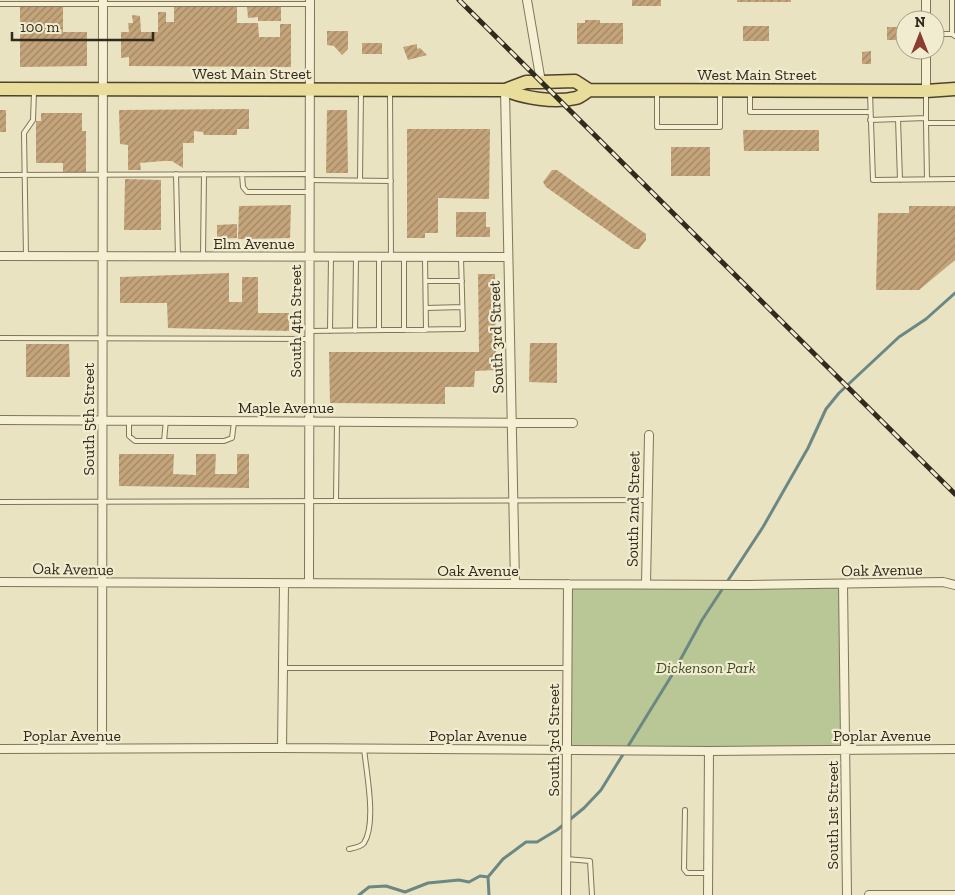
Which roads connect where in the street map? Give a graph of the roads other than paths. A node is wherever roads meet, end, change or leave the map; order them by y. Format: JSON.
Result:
{"nodes":[{"id":1,"x":527,"y":0,"type":"edge"},
{"id":2,"x":952,"y":0,"type":"edge"},
{"id":3,"x":103,"y":2,"type":"edge"},
{"id":4,"x":310,"y":2,"type":"edge"},
{"id":5,"x":0,"y":4,"type":"edge"},
{"id":6,"x":953,"y":35,"type":"edge"},
{"id":7,"x":926,"y":60,"type":"edge"},
{"id":8,"x":541,"y":82,"type":"junction"},
{"id":9,"x":0,"y":89,"type":"edge"},
{"id":10,"x":34,"y":89,"type":"junction"},
{"id":11,"x":955,"y":89,"type":"edge"},
{"id":12,"x":102,"y":90,"type":"junction"},
{"id":13,"x":308,"y":90,"type":"junction"},
{"id":14,"x":361,"y":90,"type":"junction"},
{"id":15,"x":390,"y":90,"type":"junction"},
{"id":16,"x":505,"y":90,"type":"junction"},
{"id":17,"x":589,"y":90,"type":"junction"},
{"id":18,"x":657,"y":90,"type":"junction"},
{"id":19,"x":720,"y":90,"type":"junction"},
{"id":20,"x":750,"y":91,"type":"junction"},
{"id":21,"x":870,"y":91,"type":"junction"},
{"id":22,"x":926,"y":91,"type":"junction"},
{"id":23,"x":955,"y":96,"type":"edge"},
{"id":24,"x":870,"y":112,"type":"junction"},
{"id":25,"x":898,"y":119,"type":"junction"},
{"id":26,"x":870,"y":120,"type":"junction"},
{"id":27,"x":926,"y":120,"type":"junction"},
{"id":28,"x":955,"y":123,"type":"edge"},
{"id":29,"x":176,"y":174,"type":"junction"},
{"id":30,"x":204,"y":174,"type":"junction"},
{"id":31,"x":242,"y":174,"type":"junction"},
{"id":32,"x":0,"y":175,"type":"edge"},
{"id":33,"x":25,"y":175,"type":"junction"},
{"id":34,"x":102,"y":175,"type":"junction"},
{"id":35,"x":309,"y":177,"type":"junction"},
{"id":36,"x":955,"y":179,"type":"edge"},
{"id":37,"x":360,"y":180,"type":"junction"},
{"id":38,"x":391,"y":180,"type":"junction"},
{"id":39,"x":900,"y":180,"type":"junction"},
{"id":40,"x":927,"y":180,"type":"junction"},
{"id":41,"x":309,"y":192,"type":"junction"},
{"id":42,"x":0,"y":256,"type":"edge"},
{"id":43,"x":26,"y":256,"type":"junction"},
{"id":44,"x":102,"y":256,"type":"junction"},
{"id":45,"x":178,"y":256,"type":"junction"},
{"id":46,"x":203,"y":256,"type":"junction"},
{"id":47,"x":309,"y":257,"type":"junction"},
{"id":48,"x":331,"y":257,"type":"junction"},
{"id":49,"x":356,"y":257,"type":"junction"},
{"id":50,"x":379,"y":257,"type":"junction"},
{"id":51,"x":391,"y":257,"type":"junction"},
{"id":52,"x":404,"y":257,"type":"junction"},
{"id":53,"x":425,"y":257,"type":"junction"},
{"id":54,"x":461,"y":257,"type":"junction"},
{"id":55,"x":507,"y":257,"type":"junction"},
{"id":56,"x":426,"y":281,"type":"junction"},
{"id":57,"x":462,"y":281,"type":"junction"},
{"id":58,"x":462,"y":307,"type":"junction"},
{"id":59,"x":426,"y":308,"type":"junction"},
{"id":60,"x":379,"y":330,"type":"junction"},
{"id":61,"x":404,"y":330,"type":"junction"},
{"id":62,"x":426,"y":330,"type":"junction"},
{"id":63,"x":330,"y":331,"type":"junction"},
{"id":64,"x":356,"y":331,"type":"junction"},
{"id":65,"x":309,"y":335,"type":"junction"},
{"id":66,"x":0,"y":338,"type":"edge"},
{"id":67,"x":102,"y":339,"type":"junction"},
{"id":68,"x":0,"y":420,"type":"edge"},
{"id":69,"x":102,"y":420,"type":"junction"},
{"id":70,"x":129,"y":420,"type":"junction"},
{"id":71,"x":166,"y":420,"type":"junction"},
{"id":72,"x":234,"y":421,"type":"junction"},
{"id":73,"x":308,"y":421,"type":"junction"},
{"id":74,"x":337,"y":421,"type":"junction"},
{"id":75,"x":513,"y":423,"type":"junction"},
{"id":76,"x":573,"y":423,"type":"dead end"},
{"id":77,"x":649,"y":435,"type":"dead end"},
{"id":78,"x":164,"y":441,"type":"junction"},
{"id":79,"x":514,"y":500,"type":"junction"},
{"id":80,"x":647,"y":500,"type":"junction"},
{"id":81,"x":308,"y":501,"type":"junction"},
{"id":82,"x":336,"y":501,"type":"junction"},
{"id":83,"x":0,"y":502,"type":"edge"},
{"id":84,"x":102,"y":502,"type":"junction"},
{"id":85,"x":0,"y":582,"type":"edge"},
{"id":86,"x":102,"y":583,"type":"junction"},
{"id":87,"x":309,"y":583,"type":"junction"},
{"id":88,"x":284,"y":584,"type":"junction"},
{"id":89,"x":515,"y":584,"type":"junction"},
{"id":90,"x":568,"y":584,"type":"junction"},
{"id":91,"x":646,"y":584,"type":"junction"},
{"id":92,"x":843,"y":584,"type":"junction"},
{"id":93,"x":955,"y":585,"type":"edge"},
{"id":94,"x":283,"y":668,"type":"junction"},
{"id":95,"x":567,"y":668,"type":"junction"},
{"id":96,"x":102,"y":748,"type":"junction"},
{"id":97,"x":282,"y":748,"type":"junction"},
{"id":98,"x":364,"y":748,"type":"junction"},
{"id":99,"x":846,"y":748,"type":"junction"},
{"id":100,"x":955,"y":748,"type":"edge"},
{"id":101,"x":0,"y":749,"type":"edge"},
{"id":102,"x":566,"y":749,"type":"junction"},
{"id":103,"x":709,"y":751,"type":"junction"},
{"id":104,"x":685,"y":810,"type":"dead end"},
{"id":105,"x":349,"y":849,"type":"dead end"},
{"id":106,"x":566,"y":855,"type":"junction"},
{"id":107,"x":708,"y":873,"type":"junction"},
{"id":108,"x":566,"y":895,"type":"edge"},
{"id":109,"x":592,"y":895,"type":"edge"},
{"id":110,"x":708,"y":895,"type":"edge"},
{"id":111,"x":847,"y":895,"type":"edge"},
{"id":112,"x":869,"y":895,"type":"edge"},
{"id":113,"x":955,"y":895,"type":"edge"}],
"edges":[{"from":1,"to":8,"type":"street"},
{"from":2,"to":6,"type":"lane"},
{"from":3,"to":4,"type":"lane"},
{"from":3,"to":5,"type":"lane"},
{"from":3,"to":12,"type":"street","name":"South 5th Street"},
{"from":4,"to":13,"type":"street","name":"South 4th Street"},
{"from":7,"to":22,"type":"street"},
{"from":8,"to":16,"type":"main road","name":"West Main Street"},
{"from":8,"to":17,"type":"main road","name":"West Main Street"},
{"from":9,"to":10,"type":"main road","name":"West Main Street"},
{"from":10,"to":12,"type":"main road","name":"West Main Street"},
{"from":10,"to":33,"type":"lane"},
{"from":11,"to":22,"type":"main road","name":"West Main Street"},
{"from":12,"to":13,"type":"main road","name":"West Main Street"},
{"from":12,"to":34,"type":"street","name":"South 5th Street"},
{"from":13,"to":14,"type":"main road","name":"West Main Street"},
{"from":13,"to":35,"type":"street","name":"South 4th Street"},
{"from":14,"to":15,"type":"main road","name":"West Main Street"},
{"from":14,"to":37,"type":"lane"},
{"from":15,"to":16,"type":"main road","name":"West Main Street"},
{"from":15,"to":38,"type":"lane"},
{"from":16,"to":17,"type":"main road","name":"West Main Street"},
{"from":16,"to":55,"type":"street","name":"South 3rd Street"},
{"from":17,"to":18,"type":"main road","name":"West Main Street"},
{"from":18,"to":19,"type":"main road","name":"West Main Street"},
{"from":18,"to":19,"type":"lane"},
{"from":19,"to":20,"type":"main road","name":"West Main Street"},
{"from":20,"to":21,"type":"main road","name":"West Main Street"},
{"from":20,"to":24,"type":"lane"},
{"from":21,"to":22,"type":"main road","name":"West Main Street"},
{"from":21,"to":24,"type":"lane"},
{"from":22,"to":23,"type":"main road","name":"West Main Street"},
{"from":22,"to":27,"type":"lane"},
{"from":24,"to":26,"type":"lane"},
{"from":25,"to":26,"type":"lane"},
{"from":25,"to":27,"type":"lane"},
{"from":25,"to":39,"type":"lane"},
{"from":26,"to":39,"type":"lane"},
{"from":27,"to":28,"type":"lane"},
{"from":27,"to":40,"type":"lane"},
{"from":29,"to":30,"type":"lane"},
{"from":29,"to":34,"type":"lane"},
{"from":29,"to":45,"type":"lane"},
{"from":30,"to":31,"type":"lane"},
{"from":30,"to":46,"type":"lane"},
{"from":31,"to":35,"type":"lane"},
{"from":31,"to":41,"type":"lane"},
{"from":32,"to":33,"type":"lane"},
{"from":33,"to":34,"type":"lane"},
{"from":33,"to":43,"type":"lane"},
{"from":34,"to":44,"type":"street","name":"South 5th Street"},
{"from":35,"to":37,"type":"lane"},
{"from":35,"to":41,"type":"street","name":"South 4th Street"},
{"from":36,"to":40,"type":"lane"},
{"from":37,"to":38,"type":"lane"},
{"from":38,"to":51,"type":"lane"},
{"from":39,"to":40,"type":"lane"},
{"from":41,"to":47,"type":"street","name":"South 4th Street"},
{"from":42,"to":43,"type":"street","name":"Elm Avenue"},
{"from":43,"to":44,"type":"street","name":"Elm Avenue"},
{"from":44,"to":45,"type":"street","name":"Elm Avenue"},
{"from":44,"to":67,"type":"street","name":"South 5th Street"},
{"from":45,"to":46,"type":"street","name":"Elm Avenue"},
{"from":46,"to":47,"type":"street","name":"Elm Avenue"},
{"from":47,"to":48,"type":"street","name":"Elm Avenue"},
{"from":47,"to":65,"type":"street","name":"South 4th Street"},
{"from":48,"to":49,"type":"street","name":"Elm Avenue"},
{"from":48,"to":63,"type":"lane"},
{"from":49,"to":50,"type":"street","name":"Elm Avenue"},
{"from":49,"to":64,"type":"lane"},
{"from":50,"to":51,"type":"street","name":"Elm Avenue"},
{"from":50,"to":60,"type":"lane"},
{"from":51,"to":52,"type":"street","name":"Elm Avenue"},
{"from":52,"to":53,"type":"street","name":"Elm Avenue"},
{"from":52,"to":61,"type":"lane"},
{"from":53,"to":54,"type":"street","name":"Elm Avenue"},
{"from":53,"to":56,"type":"lane"},
{"from":54,"to":55,"type":"street","name":"Elm Avenue"},
{"from":54,"to":57,"type":"lane"},
{"from":55,"to":75,"type":"street","name":"South 3rd Street"},
{"from":56,"to":57,"type":"lane"},
{"from":56,"to":59,"type":"lane"},
{"from":57,"to":58,"type":"lane"},
{"from":58,"to":59,"type":"lane"},
{"from":58,"to":62,"type":"lane"},
{"from":59,"to":62,"type":"lane"},
{"from":60,"to":61,"type":"lane"},
{"from":60,"to":64,"type":"lane"},
{"from":61,"to":62,"type":"lane"},
{"from":63,"to":64,"type":"lane"},
{"from":63,"to":65,"type":"lane"},
{"from":65,"to":67,"type":"lane"},
{"from":65,"to":73,"type":"street","name":"South 4th Street"},
{"from":66,"to":67,"type":"lane"},
{"from":67,"to":69,"type":"street","name":"South 5th Street"},
{"from":68,"to":69,"type":"street","name":"Maple Avenue"},
{"from":69,"to":70,"type":"street","name":"Maple Avenue"},
{"from":69,"to":84,"type":"street","name":"South 5th Street"},
{"from":70,"to":71,"type":"street","name":"Maple Avenue"},
{"from":70,"to":78,"type":"lane"},
{"from":71,"to":72,"type":"street","name":"Maple Avenue"},
{"from":71,"to":78,"type":"lane"},
{"from":72,"to":73,"type":"street","name":"Maple Avenue"},
{"from":72,"to":78,"type":"lane"},
{"from":73,"to":74,"type":"street","name":"Maple Avenue"},
{"from":73,"to":81,"type":"street","name":"South 4th Street"},
{"from":74,"to":75,"type":"street","name":"Maple Avenue"},
{"from":74,"to":82,"type":"lane"},
{"from":75,"to":76,"type":"street","name":"Maple Avenue"},
{"from":75,"to":79,"type":"street","name":"South 3rd Street"},
{"from":77,"to":80,"type":"street","name":"South 2nd Street"},
{"from":79,"to":80,"type":"lane"},
{"from":79,"to":82,"type":"lane"},
{"from":79,"to":89,"type":"street","name":"South 3rd Street"},
{"from":80,"to":91,"type":"street","name":"South 2nd Street"},
{"from":81,"to":82,"type":"lane"},
{"from":81,"to":84,"type":"lane"},
{"from":81,"to":87,"type":"street","name":"South 4th Street"},
{"from":83,"to":84,"type":"lane"},
{"from":84,"to":86,"type":"street","name":"South 5th Street"},
{"from":85,"to":86,"type":"street","name":"Oak Avenue"},
{"from":86,"to":88,"type":"street","name":"Oak Avenue"},
{"from":86,"to":96,"type":"street","name":"South 5th Street"},
{"from":87,"to":88,"type":"street","name":"Oak Avenue"},
{"from":87,"to":89,"type":"street","name":"Oak Avenue"},
{"from":88,"to":94,"type":"street"},
{"from":89,"to":90,"type":"street","name":"Oak Avenue"},
{"from":90,"to":91,"type":"street","name":"Oak Avenue"},
{"from":90,"to":95,"type":"street","name":"South 3rd Street"},
{"from":91,"to":92,"type":"street","name":"Oak Avenue"},
{"from":92,"to":93,"type":"street","name":"Oak Avenue"},
{"from":92,"to":99,"type":"street","name":"South 1st Street"},
{"from":94,"to":95,"type":"lane"},
{"from":94,"to":97,"type":"street"},
{"from":95,"to":102,"type":"street","name":"South 3rd Street"},
{"from":96,"to":97,"type":"street","name":"Poplar Avenue"},
{"from":96,"to":101,"type":"street","name":"Poplar Avenue"},
{"from":97,"to":98,"type":"street","name":"Poplar Avenue"},
{"from":98,"to":102,"type":"street","name":"Poplar Avenue"},
{"from":98,"to":105,"type":"lane"},
{"from":99,"to":100,"type":"street","name":"Poplar Avenue"},
{"from":99,"to":103,"type":"street","name":"Poplar Avenue"},
{"from":99,"to":111,"type":"street","name":"South 1st Street"},
{"from":102,"to":103,"type":"street","name":"Poplar Avenue"},
{"from":102,"to":106,"type":"street","name":"South 3rd Street"},
{"from":103,"to":107,"type":"street"},
{"from":104,"to":107,"type":"lane"},
{"from":106,"to":108,"type":"street","name":"South 3rd Street"},
{"from":106,"to":109,"type":"lane"},
{"from":107,"to":110,"type":"street"},
{"from":112,"to":113,"type":"street"}]}
